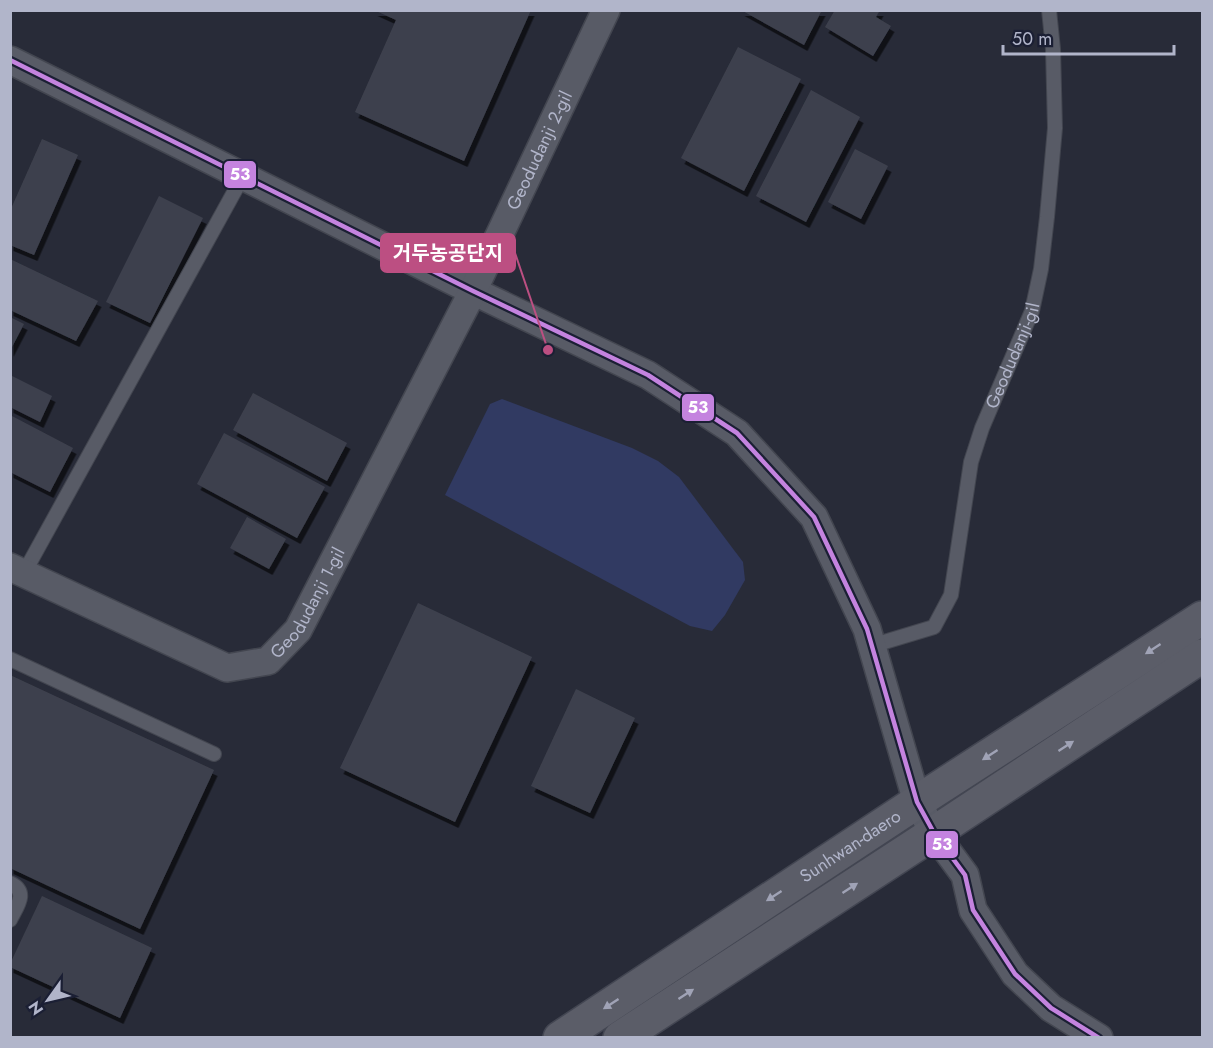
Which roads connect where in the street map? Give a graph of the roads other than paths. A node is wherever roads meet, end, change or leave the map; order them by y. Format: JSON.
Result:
{"nodes":[{"id":1,"x":606,"y":10,"type":"edge"},
{"id":2,"x":1049,"y":10,"type":"edge"},
{"id":3,"x":10,"y":60,"type":"edge"},
{"id":4,"x":243,"y":176,"type":"junction"},
{"id":5,"x":473,"y":291,"type":"junction"},
{"id":6,"x":17,"y":570,"type":"edge"},
{"id":7,"x":1203,"y":618,"type":"edge"},
{"id":8,"x":871,"y":646,"type":"junction"},
{"id":9,"x":1203,"y":656,"type":"edge"},
{"id":10,"x":10,"y":659,"type":"edge"},
{"id":11,"x":214,"y":754,"type":"dead end"},
{"id":12,"x":917,"y":802,"type":"junction"},
{"id":13,"x":934,"y":833,"type":"junction"},
{"id":14,"x":10,"y":883,"type":"edge"},
{"id":15,"x":10,"y":920,"type":"edge"},
{"id":16,"x":560,"y":1038,"type":"edge"},
{"id":17,"x":620,"y":1038,"type":"edge"},
{"id":18,"x":1100,"y":1038,"type":"edge"}],
"edges":[{"from":1,"to":5,"type":"street","name":"Geodudanji 2-gil"},
{"from":2,"to":8,"type":"lane","name":"Geodudanji-gil"},
{"from":3,"to":4,"type":"street"},
{"from":4,"to":5,"type":"street"},
{"from":4,"to":6,"type":"lane"},
{"from":5,"to":6,"type":"street","name":"Geodudanji 1-gil"},
{"from":5,"to":8,"type":"street"},
{"from":7,"to":12,"type":"main road","name":"Sunhwan-daero","one_way":true},
{"from":8,"to":12,"type":"street"},
{"from":13,"to":9,"type":"main road","name":"Sunhwan-daero","one_way":true},
{"from":10,"to":11,"type":"lane"},
{"from":12,"to":13,"type":"street"},
{"from":12,"to":16,"type":"main road","name":"Sunhwan-daero","one_way":true},
{"from":17,"to":13,"type":"main road","name":"Sunhwan-daero","one_way":true},
{"from":13,"to":18,"type":"street"},
{"from":14,"to":15,"type":"lane"}]}
